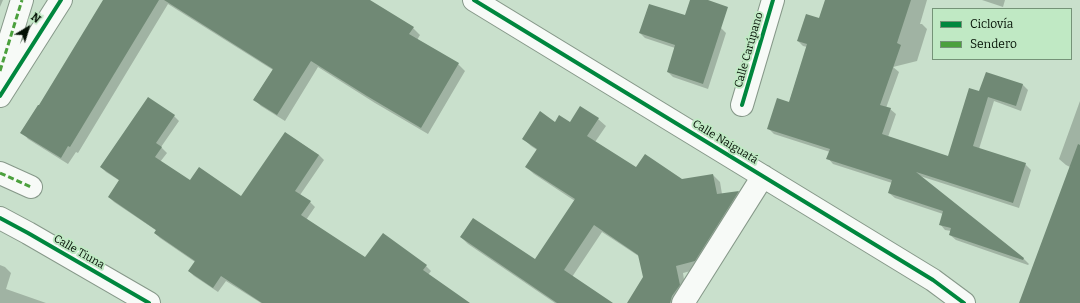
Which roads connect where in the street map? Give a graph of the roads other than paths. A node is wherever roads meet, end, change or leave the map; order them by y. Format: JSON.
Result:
{"nodes":[{"id":1,"x":22,"y":0,"type":"edge"},
{"id":2,"x":61,"y":0,"type":"edge"},
{"id":3,"x":474,"y":0,"type":"edge"},
{"id":4,"x":773,"y":0,"type":"edge"},
{"id":5,"x":0,"y":71,"type":"edge"},
{"id":6,"x":0,"y":96,"type":"edge"},
{"id":7,"x":742,"y":105,"type":"dead end"},
{"id":8,"x":0,"y":173,"type":"edge"},
{"id":9,"x":763,"y":176,"type":"junction"},
{"id":10,"x":31,"y":187,"type":"dead end"},
{"id":11,"x":0,"y":218,"type":"edge"},
{"id":12,"x":149,"y":303,"type":"edge"},
{"id":13,"x":683,"y":303,"type":"edge"},
{"id":14,"x":964,"y":303,"type":"edge"}],
"edges":[{"from":1,"to":5,"type":"street"},
{"from":2,"to":6,"type":"street"},
{"from":3,"to":9,"type":"street","name":"Calle Naiguatá"},
{"from":4,"to":7,"type":"street","name":"Calle Carúpano"},
{"from":8,"to":10,"type":"street"},
{"from":9,"to":13,"type":"street"},
{"from":9,"to":14,"type":"street","name":"Calle Naiguatá"},
{"from":11,"to":12,"type":"street","name":"Calle Tiuna"}]}
